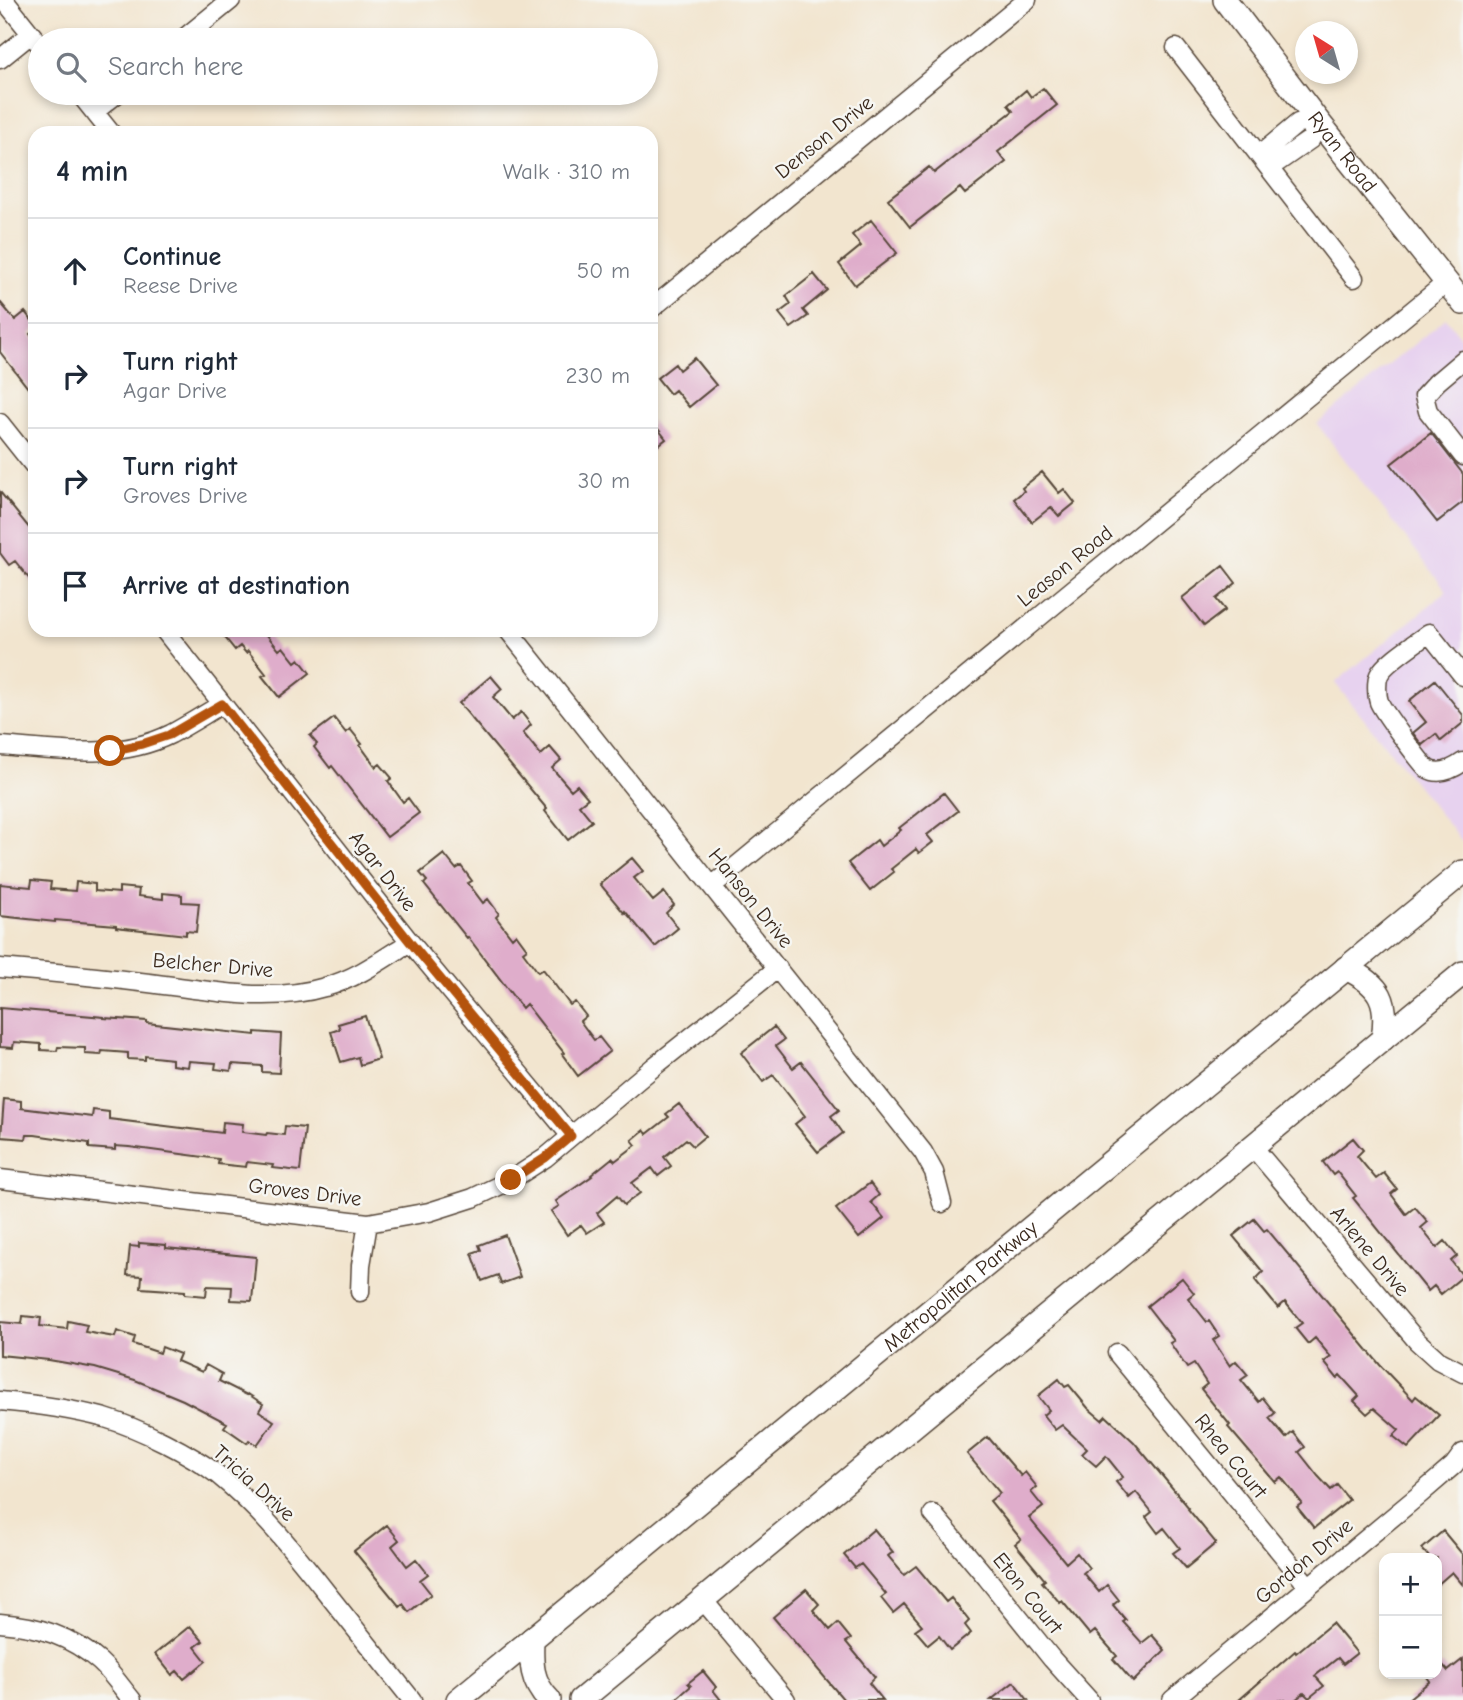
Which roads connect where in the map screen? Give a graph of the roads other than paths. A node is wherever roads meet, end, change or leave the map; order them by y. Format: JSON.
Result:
{"nodes":[{"id":1,"x":4,"y":0,"type":"edge"},
{"id":2,"x":231,"y":0,"type":"edge"},
{"id":3,"x":1027,"y":0,"type":"edge"},
{"id":4,"x":1225,"y":0,"type":"edge"},
{"id":5,"x":197,"y":28,"type":"edge"},
{"id":6,"x":28,"y":29,"type":"edge"},
{"id":7,"x":28,"y":43,"type":"edge"},
{"id":8,"x":1176,"y":48,"type":"dead end"},
{"id":9,"x":0,"y":59,"type":"edge"},
{"id":10,"x":88,"y":105,"type":"edge"},
{"id":11,"x":103,"y":105,"type":"edge"},
{"id":12,"x":94,"y":112,"type":"junction"},
{"id":13,"x":1317,"y":120,"type":"junction"},
{"id":14,"x":105,"y":126,"type":"edge"},
{"id":15,"x":1263,"y":160,"type":"junction"},
{"id":16,"x":1354,"y":278,"type":"dead end"},
{"id":17,"x":1447,"y":282,"type":"junction"},
{"id":18,"x":658,"y":303,"type":"edge"},
{"id":19,"x":1463,"y":303,"type":"edge"},
{"id":20,"x":1463,"y":360,"type":"edge"},
{"id":21,"x":0,"y":423,"type":"edge"},
{"id":22,"x":1463,"y":456,"type":"edge"},
{"id":23,"x":28,"y":458,"type":"edge"},
{"id":24,"x":169,"y":637,"type":"edge"},
{"id":25,"x":514,"y":637,"type":"edge"},
{"id":26,"x":1463,"y":676,"type":"edge"},
{"id":27,"x":222,"y":704,"type":"junction"},
{"id":28,"x":0,"y":746,"type":"edge"},
{"id":29,"x":1463,"y":762,"type":"edge"},
{"id":30,"x":1463,"y":872,"type":"edge"},
{"id":31,"x":712,"y":886,"type":"junction"},
{"id":32,"x":410,"y":942,"type":"junction"},
{"id":33,"x":0,"y":968,"type":"edge"},
{"id":34,"x":778,"y":968,"type":"junction"},
{"id":35,"x":1346,"y":968,"type":"junction"},
{"id":36,"x":1463,"y":973,"type":"edge"},
{"id":37,"x":1383,"y":1039,"type":"junction"},
{"id":38,"x":571,"y":1136,"type":"junction"},
{"id":39,"x":1253,"y":1147,"type":"junction"},
{"id":40,"x":0,"y":1179,"type":"edge"},
{"id":41,"x":942,"y":1203,"type":"dead end"},
{"id":42,"x":368,"y":1223,"type":"junction"},
{"id":43,"x":360,"y":1292,"type":"dead end"},
{"id":44,"x":1117,"y":1353,"type":"dead end"},
{"id":45,"x":1463,"y":1373,"type":"edge"},
{"id":46,"x":0,"y":1401,"type":"edge"},
{"id":47,"x":1463,"y":1453,"type":"edge"},
{"id":48,"x":933,"y":1514,"type":"dead end"},
{"id":49,"x":1309,"y":1587,"type":"junction"},
{"id":50,"x":703,"y":1600,"type":"junction"},
{"id":51,"x":0,"y":1623,"type":"edge"},
{"id":52,"x":532,"y":1639,"type":"junction"},
{"id":53,"x":588,"y":1698,"type":"edge"},
{"id":54,"x":131,"y":1699,"type":"edge"},
{"id":55,"x":412,"y":1700,"type":"edge"},
{"id":56,"x":458,"y":1700,"type":"edge"},
{"id":57,"x":549,"y":1700,"type":"edge"},
{"id":58,"x":786,"y":1700,"type":"edge"},
{"id":59,"x":1089,"y":1700,"type":"edge"},
{"id":60,"x":1172,"y":1700,"type":"edge"}],
"edges":[{"from":1,"to":6,"type":"street"},
{"from":2,"to":5,"type":"street"},
{"from":3,"to":18,"type":"street","name":"Denson Drive"},
{"from":4,"to":13,"type":"main road","name":"Ryan Road"},
{"from":7,"to":9,"type":"street"},
{"from":8,"to":15,"type":"street"},
{"from":10,"to":12,"type":"street"},
{"from":11,"to":12,"type":"street"},
{"from":12,"to":14,"type":"street"},
{"from":13,"to":15,"type":"street"},
{"from":13,"to":17,"type":"main road","name":"Ryan Road"},
{"from":15,"to":16,"type":"street"},
{"from":17,"to":19,"type":"main road","name":"Ryan Road"},
{"from":17,"to":31,"type":"street","name":"Leason Road"},
{"from":20,"to":22,"type":"street"},
{"from":21,"to":23,"type":"street"},
{"from":24,"to":27,"type":"street","name":"Agar Drive"},
{"from":25,"to":31,"type":"street","name":"Hanson Drive"},
{"from":26,"to":29,"type":"street"},
{"from":27,"to":28,"type":"street"},
{"from":27,"to":32,"type":"street","name":"Agar Drive"},
{"from":30,"to":35,"type":"main road","name":"Metropolitan Parkway"},
{"from":31,"to":34,"type":"street","name":"Hanson Drive"},
{"from":32,"to":33,"type":"street","name":"Belcher Drive"},
{"from":32,"to":38,"type":"street","name":"Agar Drive"},
{"from":34,"to":38,"type":"street","name":"Groves Drive"},
{"from":34,"to":41,"type":"street","name":"Hanson Drive"},
{"from":35,"to":37,"type":"main road"},
{"from":35,"to":52,"type":"main road","name":"Metropolitan Parkway"},
{"from":36,"to":37,"type":"main road"},
{"from":37,"to":39,"type":"main road"},
{"from":38,"to":42,"type":"street","name":"Groves Drive"},
{"from":39,"to":45,"type":"street","name":"Arlene Drive"},
{"from":39,"to":50,"type":"main road"},
{"from":40,"to":42,"type":"street","name":"Groves Drive"},
{"from":42,"to":43,"type":"street"},
{"from":44,"to":49,"type":"street","name":"Rhea Court"},
{"from":46,"to":55,"type":"street","name":"Tricia Drive"},
{"from":47,"to":49,"type":"street","name":"Gordon Drive"},
{"from":48,"to":59,"type":"street","name":"Eton Court"},
{"from":49,"to":60,"type":"street","name":"Gordon Drive"},
{"from":50,"to":53,"type":"main road"},
{"from":50,"to":58,"type":"street"},
{"from":51,"to":54,"type":"street"},
{"from":52,"to":56,"type":"main road","name":"Metropolitan Parkway"},
{"from":52,"to":57,"type":"main road"}]}
